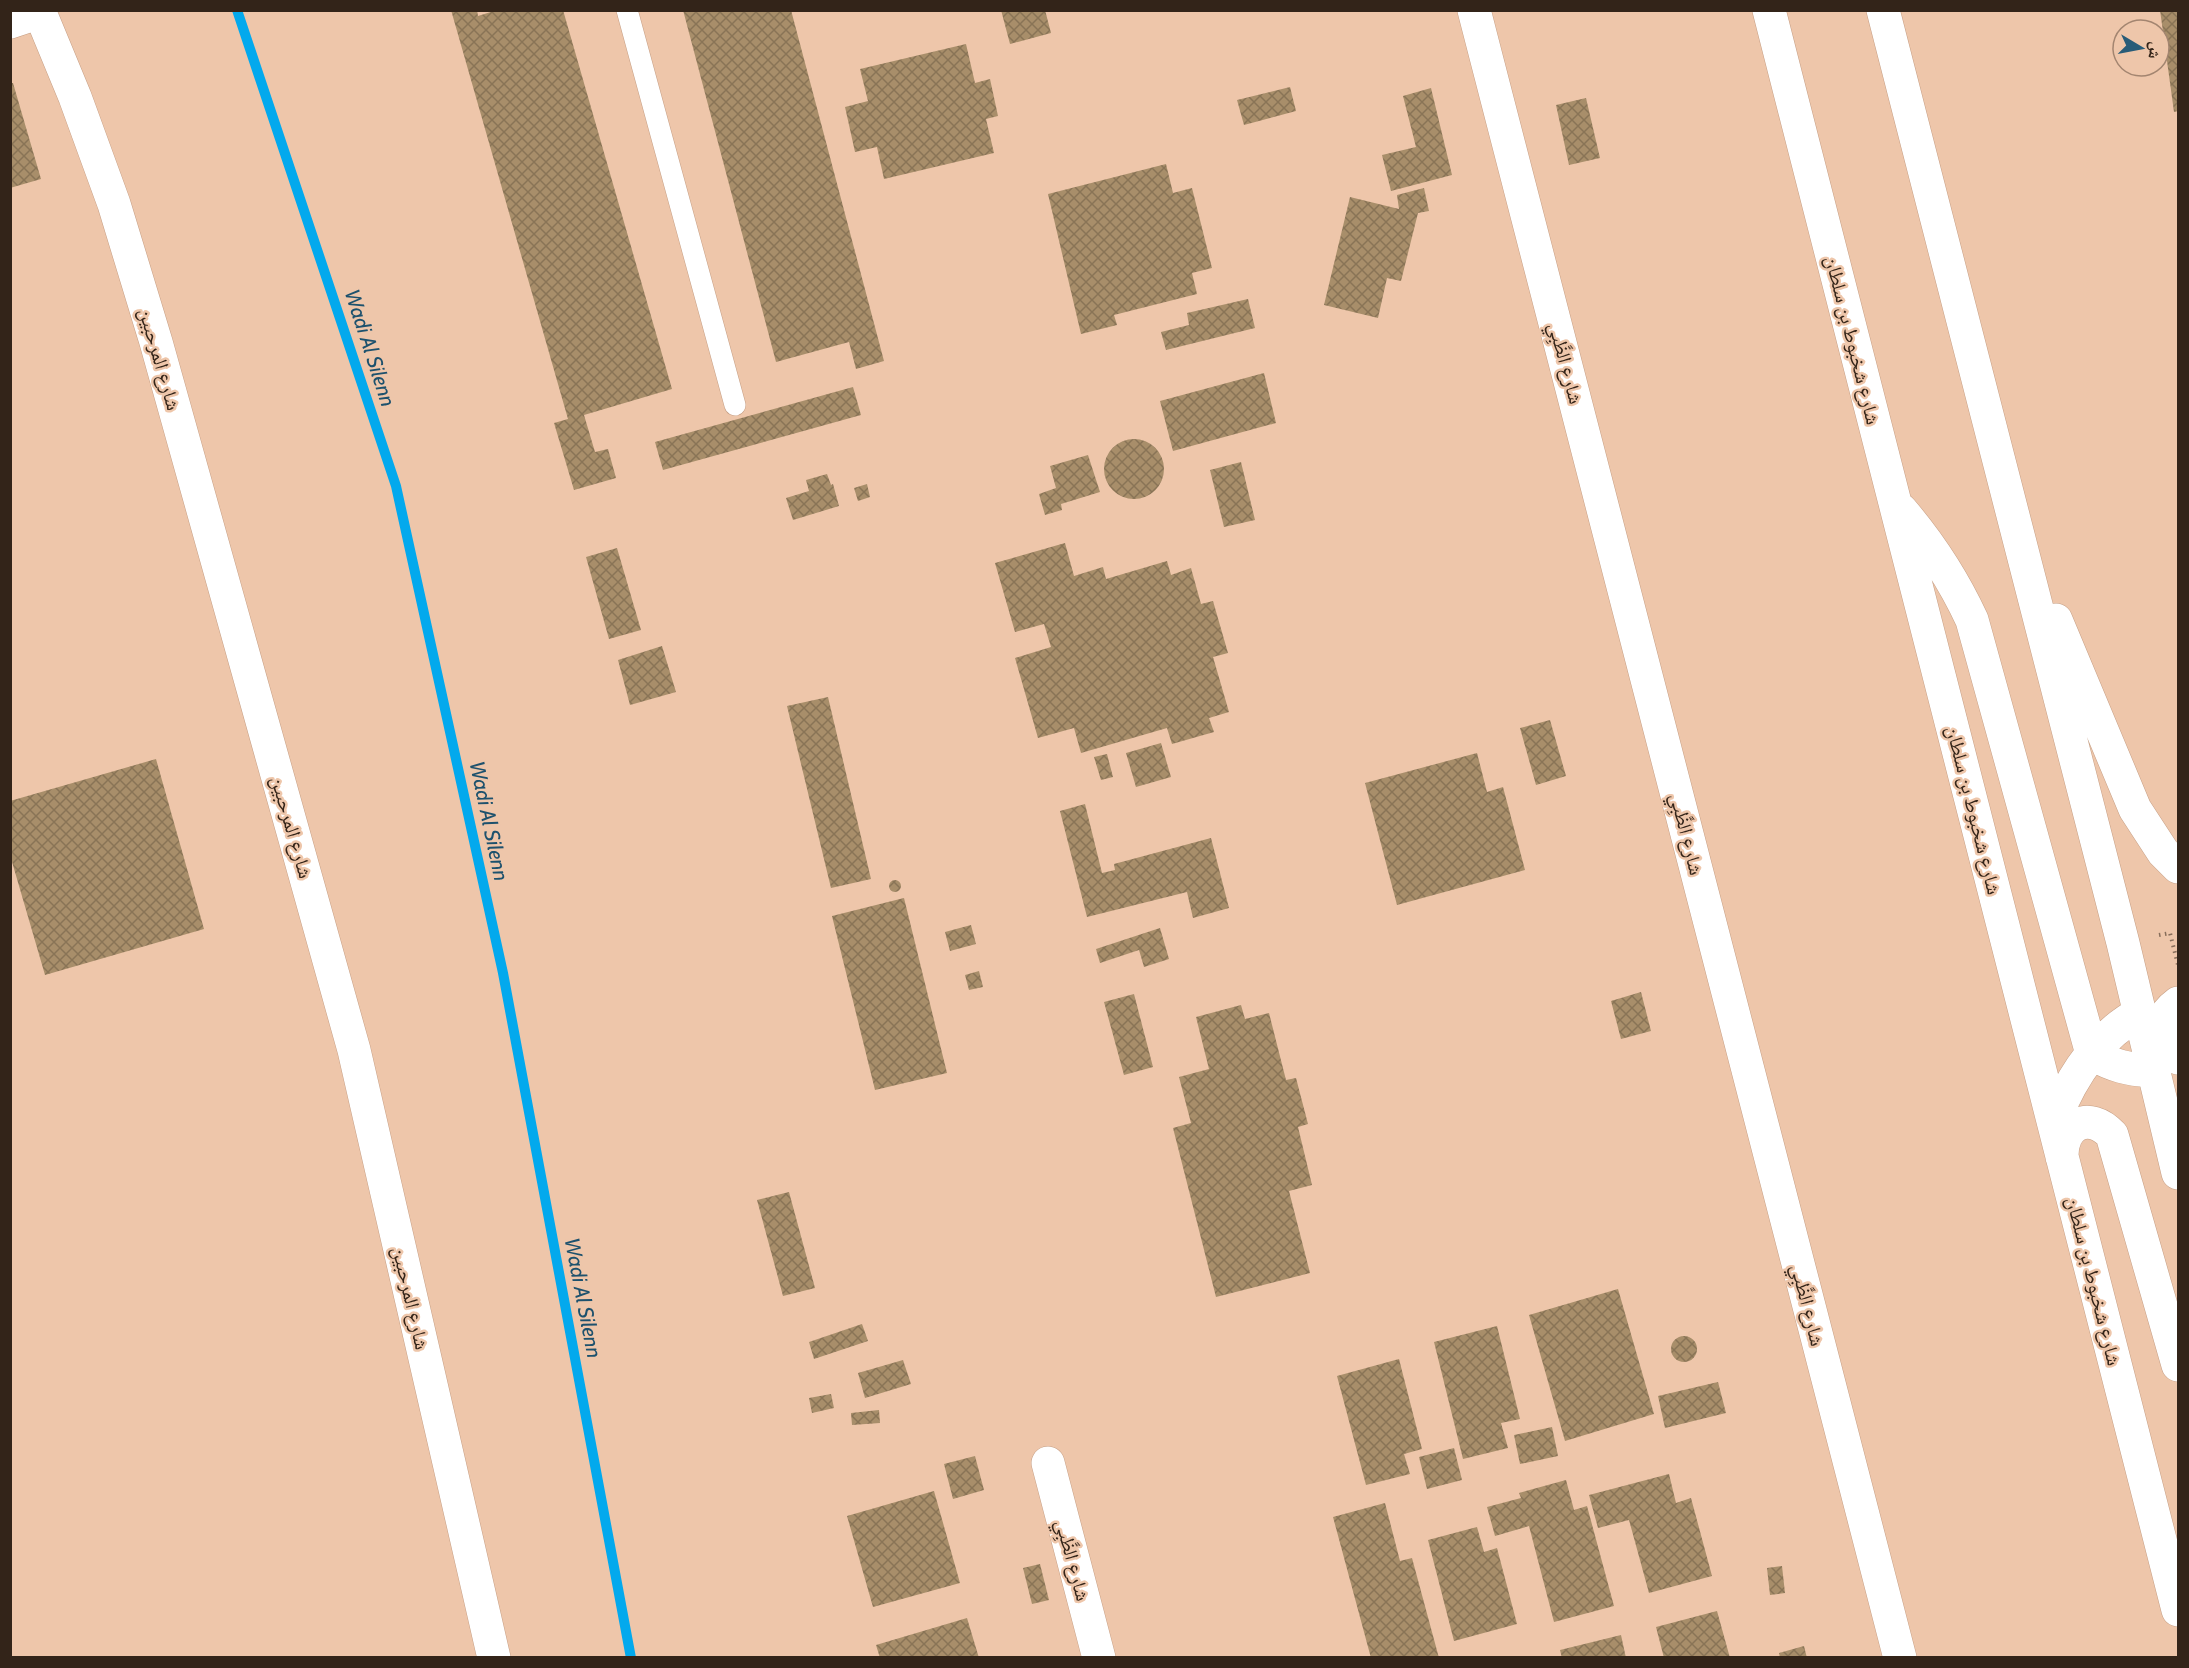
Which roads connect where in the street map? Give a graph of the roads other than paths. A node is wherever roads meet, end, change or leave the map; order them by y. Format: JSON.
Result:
{"nodes":[{"id":1,"x":627,"y":10,"type":"edge"},
{"id":2,"x":1474,"y":10,"type":"edge"},
{"id":3,"x":1769,"y":10,"type":"edge"},
{"id":4,"x":1883,"y":10,"type":"edge"},
{"id":5,"x":30,"y":15,"type":"edge"},
{"id":6,"x":735,"y":405,"type":"dead end"},
{"id":7,"x":1896,"y":504,"type":"junction"},
{"id":8,"x":2013,"y":519,"type":"junction"},
{"id":9,"x":2178,"y":867,"type":"edge"},
{"id":10,"x":2178,"y":1003,"type":"edge"},
{"id":11,"x":2140,"y":1013,"type":"junction"},
{"id":12,"x":2092,"y":1054,"type":"junction"},
{"id":13,"x":2170,"y":1064,"type":"edge"},
{"id":14,"x":2054,"y":1121,"type":"junction"},
{"id":15,"x":2062,"y":1157,"type":"junction"},
{"id":16,"x":2178,"y":1173,"type":"edge"},
{"id":17,"x":2178,"y":1365,"type":"edge"},
{"id":18,"x":1048,"y":1462,"type":"dead end"},
{"id":19,"x":2178,"y":1610,"type":"edge"},
{"id":20,"x":494,"y":1658,"type":"edge"},
{"id":21,"x":1099,"y":1658,"type":"edge"},
{"id":22,"x":1900,"y":1658,"type":"edge"}],
"edges":[{"from":1,"to":6,"type":"lane"},
{"from":2,"to":22,"type":"main road","name":"شارع الظَّبِي"},
{"from":3,"to":7,"type":"main road","name":"شارع شخبوط بن سلطان"},
{"from":4,"to":8,"type":"main road"},
{"from":5,"to":20,"type":"main road","name":"شارع المرحبين"},
{"from":7,"to":12,"type":"main road"},
{"from":7,"to":14,"type":"main road","name":"شارع شخبوط بن سلطان"},
{"from":8,"to":9,"type":"main road"},
{"from":8,"to":11,"type":"main road"},
{"from":10,"to":11,"type":"main road"},
{"from":10,"to":13,"type":"main road"},
{"from":11,"to":12,"type":"main road"},
{"from":11,"to":13,"type":"main road"},
{"from":12,"to":13,"type":"main road"},
{"from":12,"to":14,"type":"main road"},
{"from":13,"to":16,"type":"main road"},
{"from":14,"to":15,"type":"main road","name":"شارع شخبوط بن سلطان"},
{"from":15,"to":17,"type":"main road"},
{"from":15,"to":19,"type":"main road","name":"شارع شخبوط بن سلطان"},
{"from":18,"to":21,"type":"main road","name":"شارع الظَّبِي"}]}
